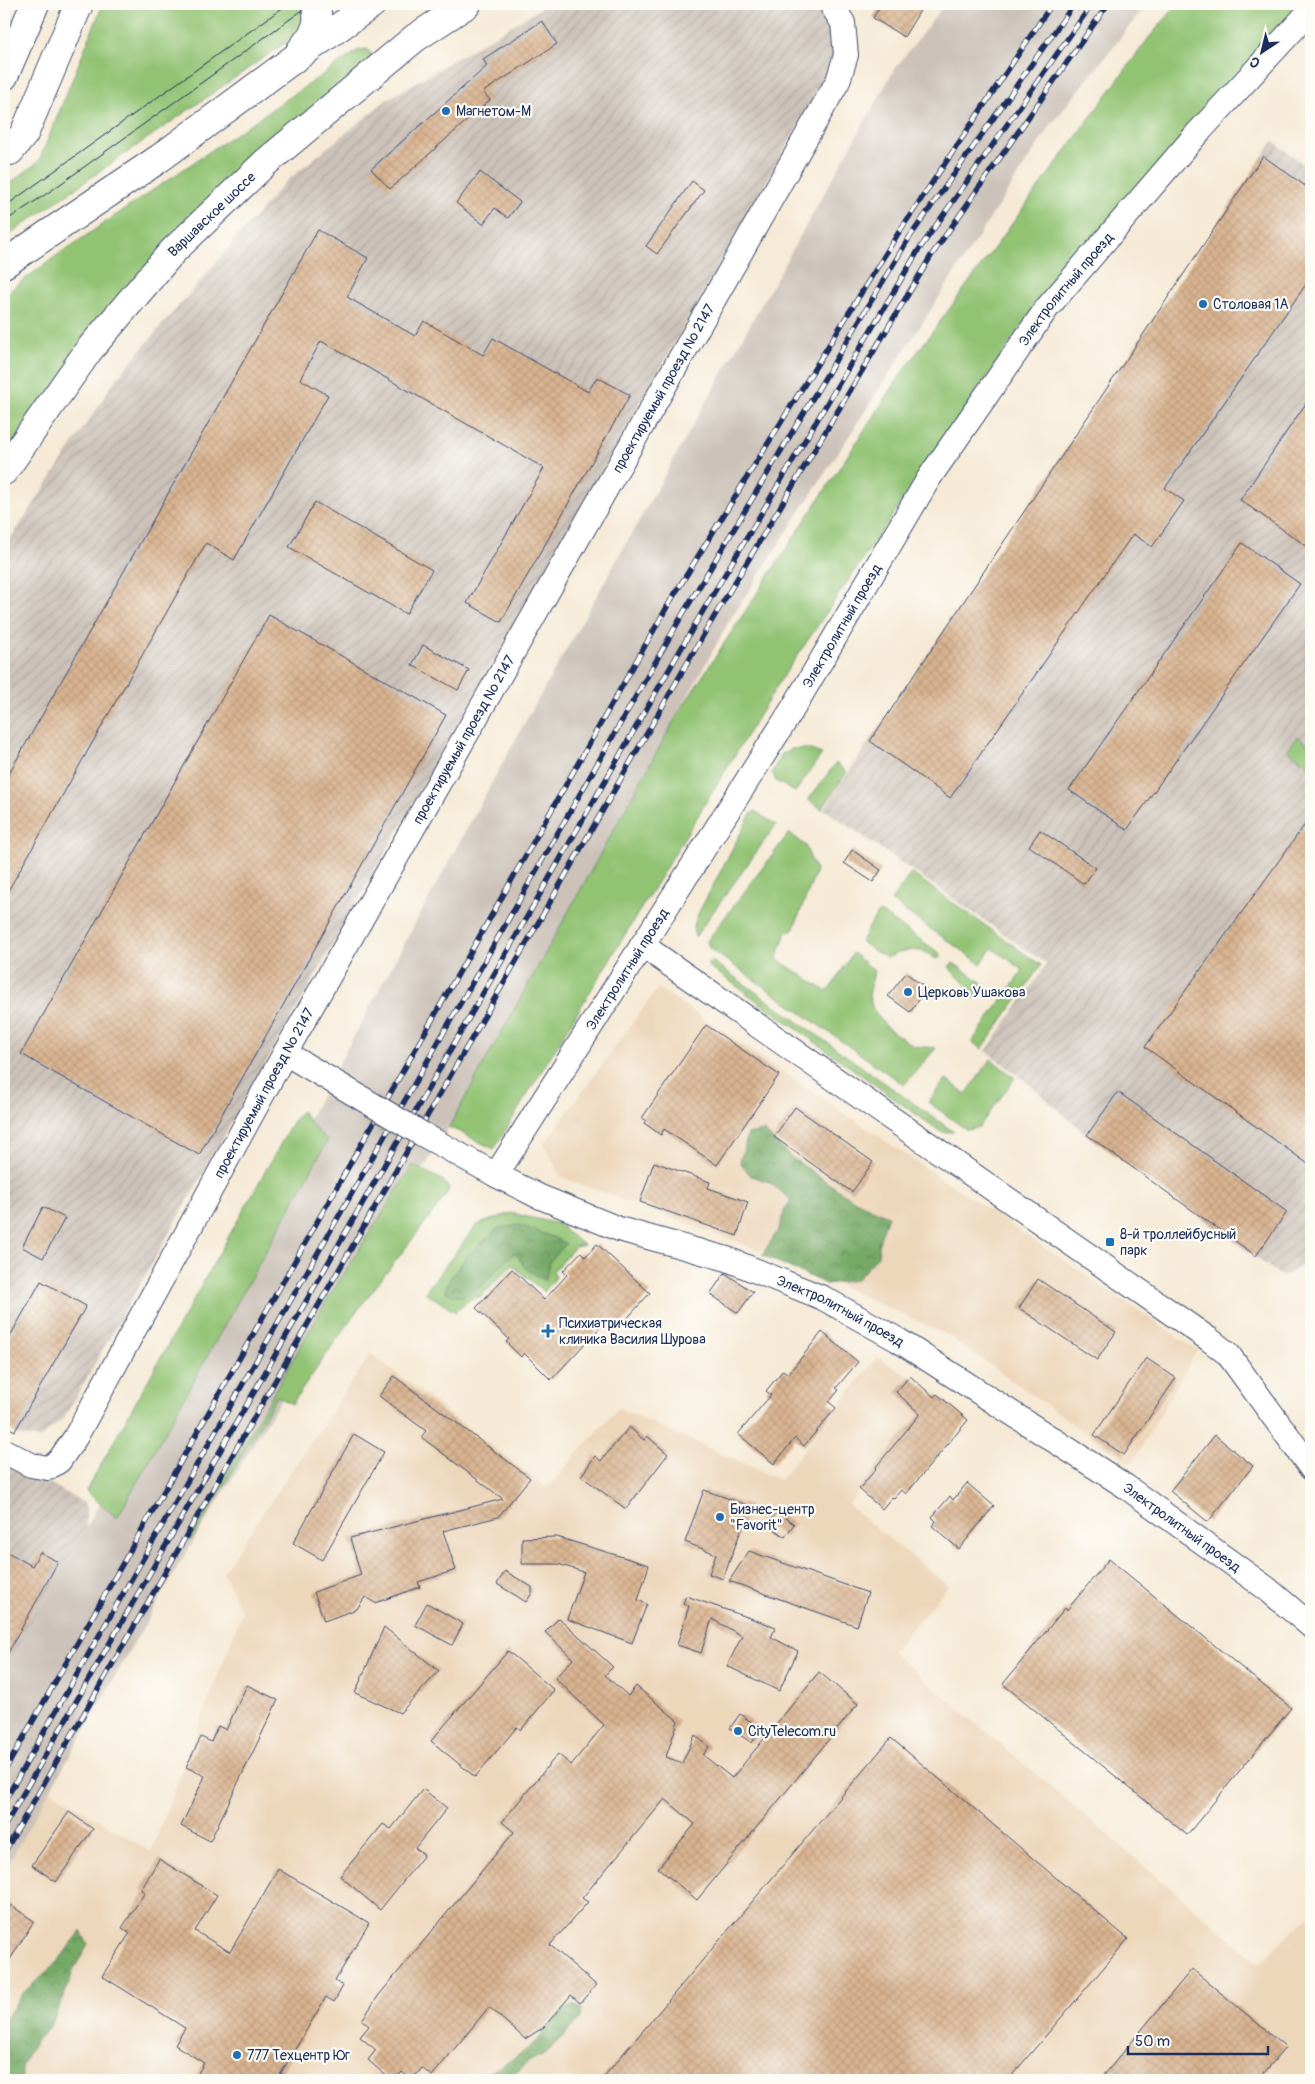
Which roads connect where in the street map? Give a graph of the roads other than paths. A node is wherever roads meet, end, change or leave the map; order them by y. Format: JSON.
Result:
{"nodes":[{"id":1,"x":35,"y":4,"type":"edge"},
{"id":2,"x":79,"y":4,"type":"edge"},
{"id":3,"x":315,"y":4,"type":"edge"},
{"id":4,"x":372,"y":4,"type":"edge"},
{"id":5,"x":467,"y":4,"type":"edge"},
{"id":6,"x":831,"y":4,"type":"edge"},
{"id":7,"x":1311,"y":10,"type":"edge"},
{"id":8,"x":295,"y":58,"type":"junction"},
{"id":9,"x":4,"y":76,"type":"edge"},
{"id":10,"x":4,"y":152,"type":"edge"},
{"id":11,"x":4,"y":264,"type":"edge"},
{"id":12,"x":4,"y":470,"type":"edge"},
{"id":13,"x":642,"y":945,"type":"junction"},
{"id":14,"x":285,"y":1053,"type":"junction"},
{"id":15,"x":496,"y":1175,"type":"junction"},
{"id":16,"x":4,"y":1451,"type":"edge"},
{"id":17,"x":1311,"y":1468,"type":"edge"},
{"id":18,"x":1311,"y":1626,"type":"edge"}],
"edges":[{"from":1,"to":9,"type":"main road"},
{"from":2,"to":10,"type":"main road"},
{"from":3,"to":8,"type":"main road"},
{"from":4,"to":8,"type":"main road"},
{"from":5,"to":12,"type":"main road","name":"Варшавское шоссе"},
{"from":6,"to":14,"type":"street","name":"проектируемый проезд № 2147"},
{"from":7,"to":13,"type":"street","name":"Электролитный проезд"},
{"from":8,"to":11,"type":"main road"},
{"from":13,"to":15,"type":"street","name":"Электролитный проезд"},
{"from":13,"to":17,"type":"street"},
{"from":14,"to":15,"type":"street","bridge":true},
{"from":14,"to":16,"type":"street","name":"проектируемый проезд № 2147"},
{"from":15,"to":18,"type":"street","name":"Электролитный проезд"}]}
